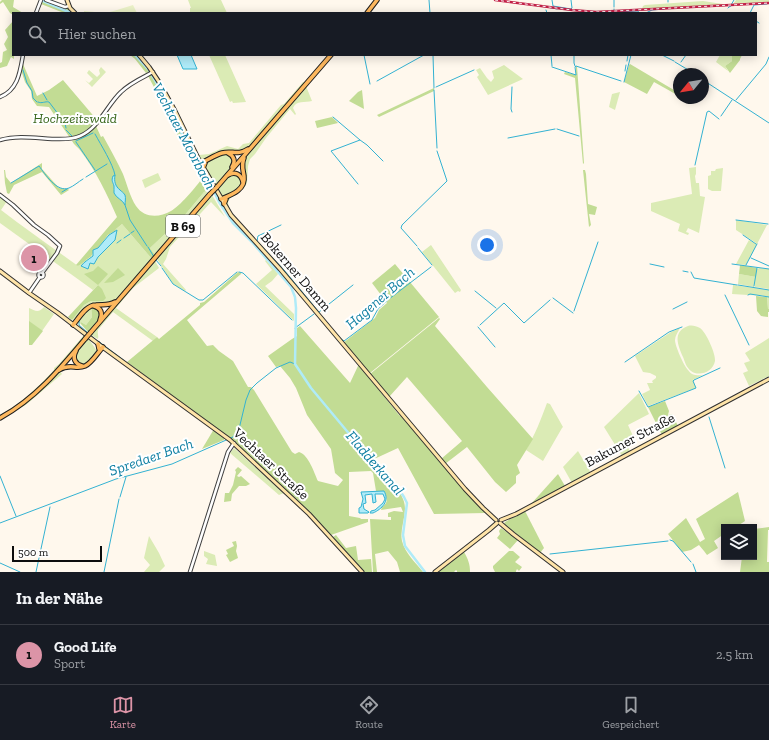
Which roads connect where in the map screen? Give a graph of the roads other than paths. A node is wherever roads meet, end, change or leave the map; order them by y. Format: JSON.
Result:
{"nodes":[{"id":1,"x":41,"y":0,"type":"edge"},
{"id":2,"x":46,"y":0,"type":"edge"},
{"id":3,"x":67,"y":0,"type":"edge"},
{"id":4,"x":377,"y":0,"type":"edge"},
{"id":5,"x":69,"y":6,"type":"junction"},
{"id":6,"x":36,"y":12,"type":"edge"},
{"id":7,"x":74,"y":12,"type":"edge"},
{"id":8,"x":368,"y":12,"type":"edge"},
{"id":9,"x":23,"y":56,"type":"edge"},
{"id":10,"x":140,"y":56,"type":"edge"},
{"id":11,"x":330,"y":56,"type":"edge"},
{"id":12,"x":151,"y":73,"type":"junction"},
{"id":13,"x":0,"y":97,"type":"edge"},
{"id":14,"x":0,"y":140,"type":"edge"},
{"id":15,"x":255,"y":143,"type":"junction"},
{"id":16,"x":251,"y":147,"type":"junction"},
{"id":17,"x":227,"y":152,"type":"junction"},
{"id":18,"x":204,"y":164,"type":"junction"},
{"id":19,"x":226,"y":176,"type":"junction"},
{"id":20,"x":221,"y":182,"type":"junction"},
{"id":21,"x":243,"y":185,"type":"junction"},
{"id":22,"x":0,"y":195,"type":"edge"},
{"id":23,"x":223,"y":200,"type":"junction"},
{"id":24,"x":0,"y":272,"type":"edge"},
{"id":25,"x":28,"y":293,"type":"junction"},
{"id":26,"x":124,"y":294,"type":"junction"},
{"id":27,"x":91,"y":305,"type":"junction"},
{"id":28,"x":76,"y":324,"type":"junction"},
{"id":29,"x":92,"y":330,"type":"junction"},
{"id":30,"x":84,"y":341,"type":"junction"},
{"id":31,"x":100,"y":347,"type":"junction"},
{"id":32,"x":87,"y":365,"type":"junction"},
{"id":33,"x":51,"y":378,"type":"junction"},
{"id":34,"x":769,"y":378,"type":"edge"},
{"id":35,"x":0,"y":418,"type":"edge"},
{"id":36,"x":234,"y":443,"type":"junction"},
{"id":37,"x":498,"y":522,"type":"junction"},
{"id":38,"x":190,"y":572,"type":"edge"},
{"id":39,"x":362,"y":572,"type":"edge"},
{"id":40,"x":435,"y":572,"type":"edge"},
{"id":41,"x":564,"y":572,"type":"edge"}],
"edges":[{"from":1,"to":6,"type":"street"},
{"from":2,"to":5,"type":"street"},
{"from":3,"to":5,"type":"main road"},
{"from":4,"to":8,"type":"main road"},
{"from":5,"to":7,"type":"main road"},
{"from":9,"to":13,"type":"street"},
{"from":10,"to":12,"type":"main road","name":"Bokerner Damm"},
{"from":11,"to":15,"type":"main road","number":"B 69"},
{"from":12,"to":14,"type":"street"},
{"from":12,"to":18,"type":"main road","name":"Bokerner Damm"},
{"from":15,"to":16,"type":"main road","number":"B 69"},
{"from":15,"to":17,"type":"main road"},
{"from":16,"to":19,"type":"main road","number":"B 69"},
{"from":16,"to":21,"type":"main road"},
{"from":17,"to":18,"type":"main road"},
{"from":17,"to":19,"type":"main road"},
{"from":18,"to":23,"type":"main road","name":"Bokerner Damm"},
{"from":19,"to":20,"type":"main road","number":"B 69"},
{"from":20,"to":21,"type":"main road"},
{"from":20,"to":26,"type":"main road","number":"B 69","bridge":true},
{"from":21,"to":23,"type":"main road"},
{"from":22,"to":25,"type":"street"},
{"from":23,"to":37,"type":"main road","name":"Bokerner Damm"},
{"from":24,"to":25,"type":"main road","name":"Vechtaer Straße"},
{"from":25,"to":28,"type":"main road","name":"Vechtaer Straße"},
{"from":26,"to":27,"type":"main road"},
{"from":26,"to":29,"type":"main road","number":"B 69"},
{"from":27,"to":28,"type":"main road"},
{"from":27,"to":29,"type":"main road"},
{"from":28,"to":31,"type":"main road","name":"Vechtaer Straße"},
{"from":29,"to":30,"type":"main road","number":"B 69","bridge":true},
{"from":30,"to":32,"type":"main road"},
{"from":30,"to":33,"type":"main road","number":"B 69"},
{"from":31,"to":32,"type":"main road"},
{"from":31,"to":36,"type":"main road","name":"Vechtaer Straße"},
{"from":32,"to":33,"type":"main road"},
{"from":33,"to":35,"type":"main road","number":"B 69"},
{"from":34,"to":37,"type":"main road","name":"Bakumer Straße"},
{"from":36,"to":38,"type":"street"},
{"from":36,"to":39,"type":"main road","name":"Vechtaer Straße"},
{"from":37,"to":40,"type":"main road","name":"Bakumer Straße"},
{"from":37,"to":41,"type":"main road","name":"Bokerner Damm"}]}
